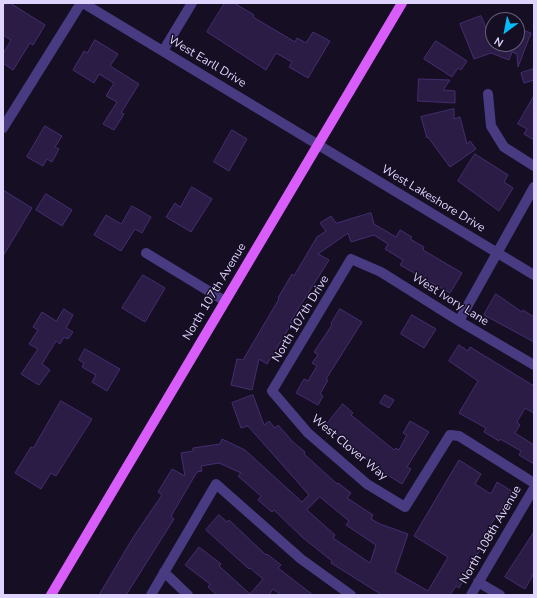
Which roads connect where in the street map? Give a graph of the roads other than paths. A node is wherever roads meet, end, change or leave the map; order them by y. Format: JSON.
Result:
{"nodes":[{"id":1,"x":82,"y":3,"type":"edge"},
{"id":2,"x":192,"y":3,"type":"edge"},
{"id":3,"x":402,"y":3,"type":"edge"},
{"id":4,"x":163,"y":51,"type":"junction"},
{"id":5,"x":488,"y":94,"type":"dead end"},
{"id":6,"x":3,"y":128,"type":"edge"},
{"id":7,"x":318,"y":144,"type":"junction"},
{"id":8,"x":534,"y":166,"type":"edge"},
{"id":9,"x":534,"y":187,"type":"edge"},
{"id":10,"x":496,"y":252,"type":"junction"},
{"id":11,"x":146,"y":253,"type":"dead end"},
{"id":12,"x":351,"y":259,"type":"joint"},
{"id":13,"x":534,"y":275,"type":"edge"},
{"id":14,"x":225,"y":301,"type":"junction"},
{"id":15,"x":458,"y":321,"type":"junction"},
{"id":16,"x":534,"y":365,"type":"edge"},
{"id":17,"x":272,"y":391,"type":"joint"},
{"id":18,"x":534,"y":483,"type":"edge"},
{"id":19,"x":534,"y":488,"type":"edge"},
{"id":20,"x":164,"y":572,"type":"junction"},
{"id":21,"x":478,"y":582,"type":"junction"},
{"id":22,"x":51,"y":595,"type":"edge"},
{"id":23,"x":151,"y":595,"type":"edge"},
{"id":24,"x":188,"y":595,"type":"edge"},
{"id":25,"x":351,"y":595,"type":"edge"},
{"id":26,"x":471,"y":595,"type":"edge"},
{"id":27,"x":500,"y":595,"type":"edge"}],
"edges":[{"from":1,"to":4,"type":"street","name":"West Earll Drive"},
{"from":1,"to":6,"type":"street"},
{"from":2,"to":4,"type":"street"},
{"from":3,"to":7,"type":"main road","name":"North 107th Avenue"},
{"from":4,"to":7,"type":"street","name":"West Earll Drive"},
{"from":5,"to":8,"type":"street"},
{"from":7,"to":10,"type":"street","name":"West Lakeshore Drive"},
{"from":7,"to":14,"type":"main road","name":"North 107th Avenue"},
{"from":9,"to":10,"type":"street"},
{"from":10,"to":13,"type":"street","name":"West Lakeshore Drive"},
{"from":10,"to":15,"type":"street"},
{"from":11,"to":14,"type":"street"},
{"from":12,"to":15,"type":"street","name":"West Ivory Lane"},
{"from":12,"to":17,"type":"street","name":"North 107th Drive"},
{"from":14,"to":22,"type":"main road","name":"North 107th Avenue"},
{"from":15,"to":16,"type":"street","name":"West Ivory Lane"},
{"from":17,"to":18,"type":"street","name":"West Clover Way"},
{"from":19,"to":21,"type":"street","name":"North 108th Avenue"},
{"from":20,"to":23,"type":"street"},
{"from":20,"to":24,"type":"street"},
{"from":20,"to":25,"type":"street"},
{"from":21,"to":26,"type":"street","name":"North 108th Avenue"},
{"from":21,"to":27,"type":"street"}]}
